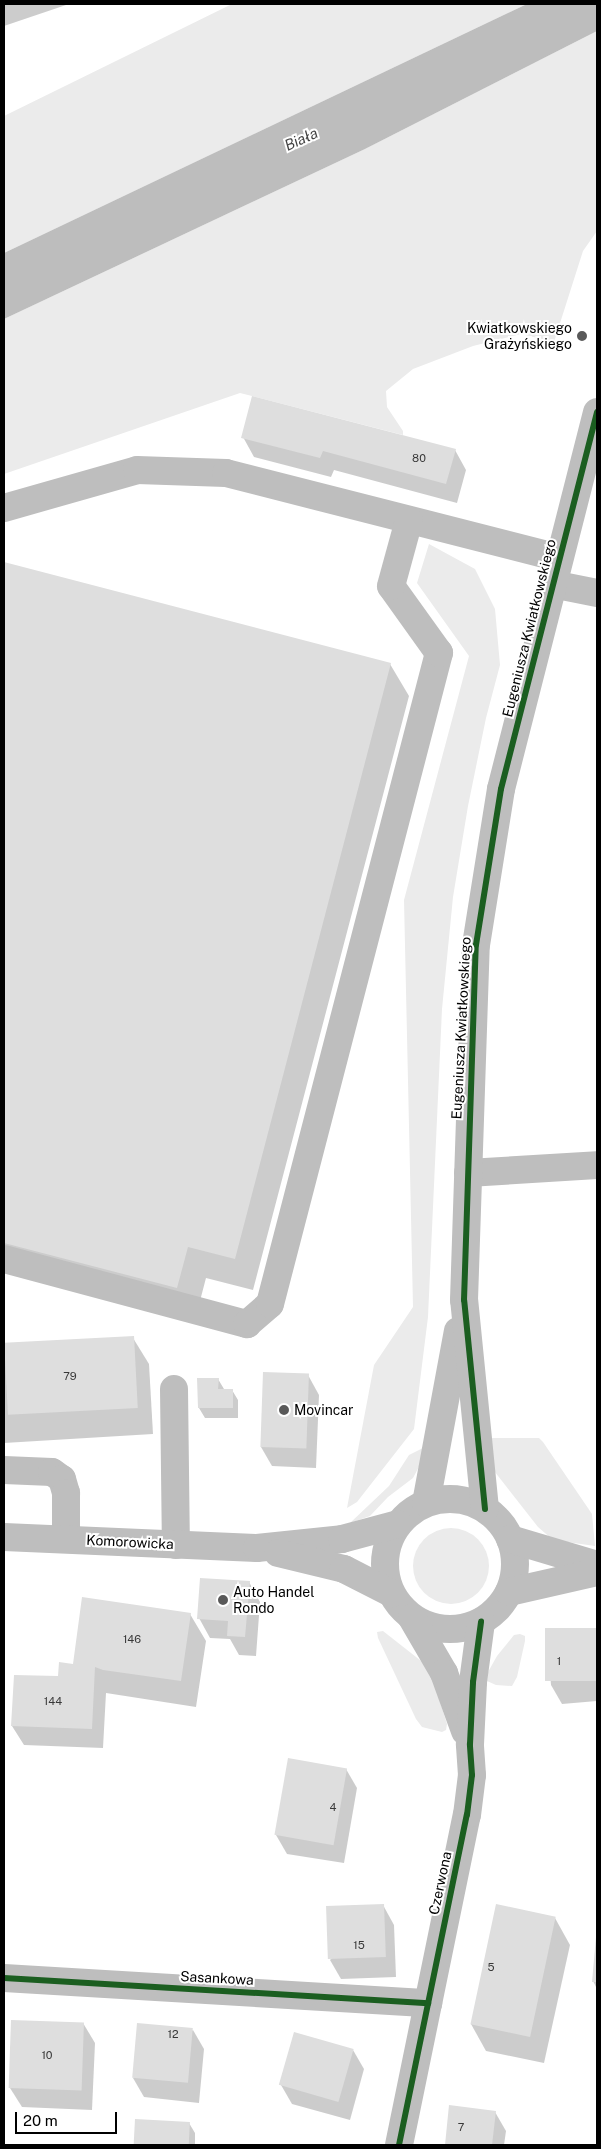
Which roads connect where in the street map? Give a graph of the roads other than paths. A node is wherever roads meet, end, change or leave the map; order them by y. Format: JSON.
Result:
{"nodes":[{"id":1,"x":597,"y":412,"type":"edge"},
{"id":2,"x":4,"y":508,"type":"edge"},
{"id":3,"x":408,"y":520,"type":"junction"},
{"id":4,"x":559,"y":558,"type":"junction"},
{"id":5,"x":552,"y":584,"type":"junction"},
{"id":6,"x":597,"y":593,"type":"edge"},
{"id":7,"x":597,"y":1165,"type":"edge"},
{"id":8,"x":468,"y":1173,"type":"junction"},
{"id":9,"x":4,"y":1259,"type":"edge"},
{"id":10,"x":464,"y":1300,"type":"junction"},
{"id":11,"x":174,"y":1389,"type":"dead end"},
{"id":12,"x":4,"y":1470,"type":"edge"},
{"id":13,"x":426,"y":1504,"type":"junction"},
{"id":14,"x":485,"y":1509,"type":"junction"},
{"id":15,"x":398,"y":1524,"type":"junction"},
{"id":16,"x":4,"y":1537,"type":"edge"},
{"id":17,"x":66,"y":1539,"type":"junction"},
{"id":18,"x":510,"y":1539,"type":"junction"},
{"id":19,"x":176,"y":1545,"type":"junction"},
{"id":20,"x":257,"y":1548,"type":"junction"},
{"id":21,"x":597,"y":1565,"type":"edge"},
{"id":22,"x":597,"y":1572,"type":"edge"},
{"id":23,"x":509,"y":1592,"type":"junction"},
{"id":24,"x":391,"y":1593,"type":"junction"},
{"id":25,"x":412,"y":1618,"type":"junction"},
{"id":26,"x":481,"y":1622,"type":"junction"},
{"id":27,"x":470,"y":1744,"type":"junction"},
{"id":28,"x":4,"y":1978,"type":"edge"},
{"id":29,"x":428,"y":2003,"type":"junction"},
{"id":30,"x":398,"y":2145,"type":"edge"}],
"edges":[{"from":1,"to":4,"type":"street","name":"Eugeniusza Kwiatkowskiego"},
{"from":2,"to":3,"type":"street"},
{"from":3,"to":4,"type":"street"},
{"from":3,"to":9,"type":"street"},
{"from":4,"to":5,"type":"street","name":"Eugeniusza Kwiatkowskiego"},
{"from":5,"to":6,"type":"street"},
{"from":5,"to":8,"type":"street","name":"Eugeniusza Kwiatkowskiego"},
{"from":7,"to":8,"type":"street"},
{"from":8,"to":10,"type":"street","name":"Eugeniusza Kwiatkowskiego"},
{"from":10,"to":13,"type":"street","name":"Eugeniusza Kwiatkowskiego"},
{"from":10,"to":14,"type":"street","name":"Eugeniusza Kwiatkowskiego"},
{"from":11,"to":19,"type":"street"},
{"from":12,"to":17,"type":"street"},
{"from":13,"to":14,"type":"street"},
{"from":13,"to":15,"type":"street"},
{"from":14,"to":18,"type":"street"},
{"from":15,"to":20,"type":"street","name":"Komorowicka"},
{"from":15,"to":24,"type":"street"},
{"from":16,"to":17,"type":"street","name":"Komorowicka"},
{"from":17,"to":19,"type":"street","name":"Komorowicka"},
{"from":18,"to":21,"type":"street"},
{"from":18,"to":23,"type":"street"},
{"from":19,"to":20,"type":"street","name":"Komorowicka"},
{"from":20,"to":24,"type":"street","name":"Komorowicka"},
{"from":22,"to":23,"type":"street"},
{"from":23,"to":26,"type":"street"},
{"from":24,"to":25,"type":"street"},
{"from":25,"to":26,"type":"street"},
{"from":25,"to":27,"type":"street","name":"Czerwona"},
{"from":26,"to":27,"type":"street","name":"Czerwona"},
{"from":27,"to":29,"type":"street","name":"Czerwona"},
{"from":28,"to":29,"type":"street","name":"Sasankowa"},
{"from":29,"to":30,"type":"street","name":"Czerwona"}]}
